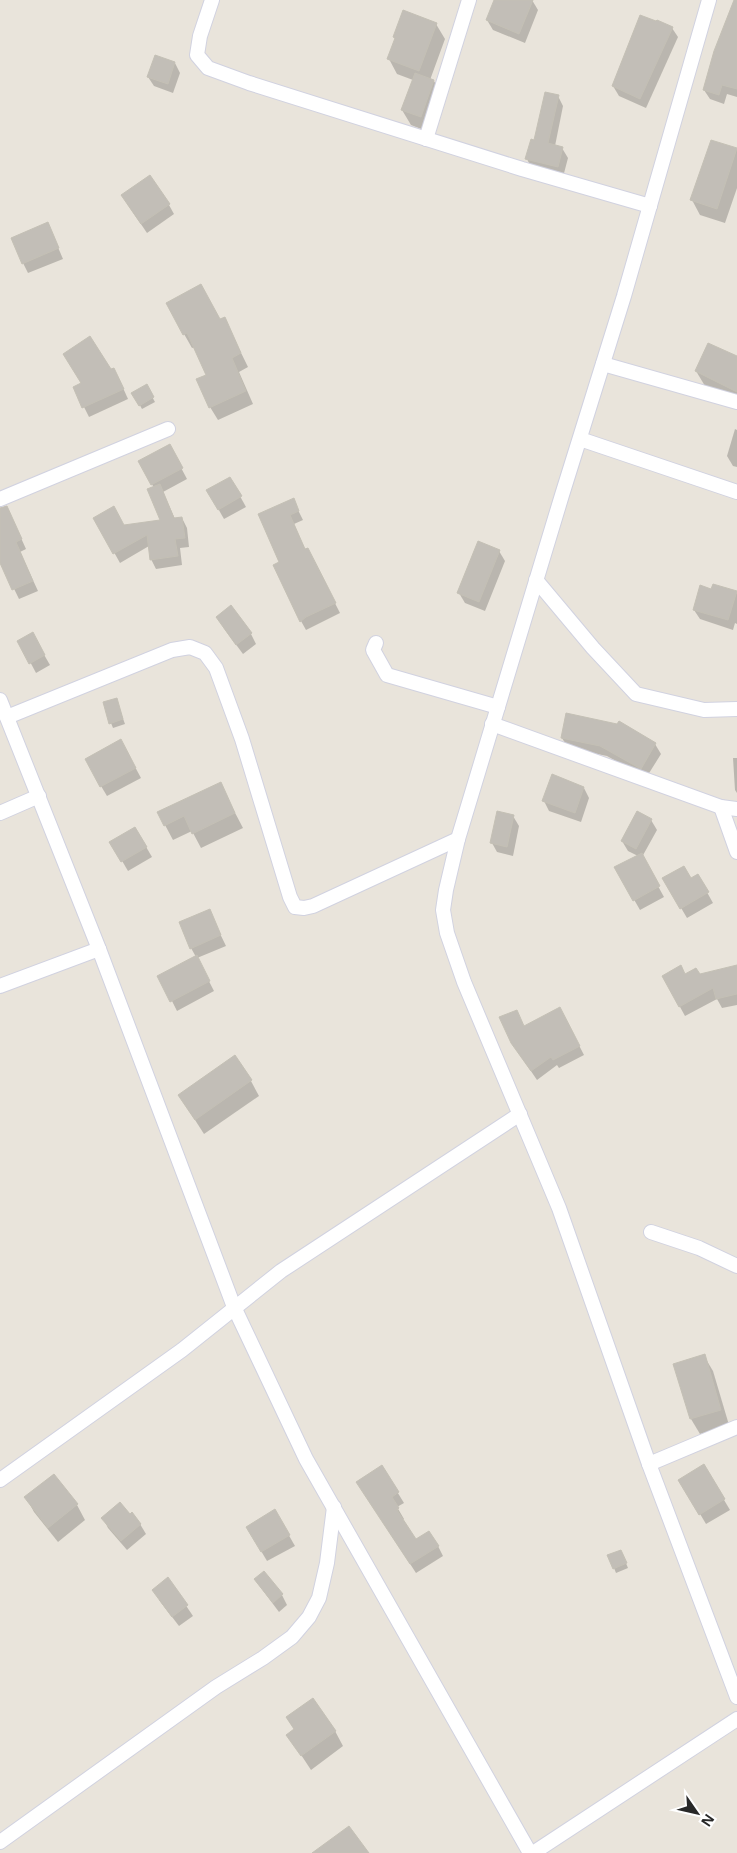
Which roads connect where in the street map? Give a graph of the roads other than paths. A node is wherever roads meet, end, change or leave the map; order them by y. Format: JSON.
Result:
{"nodes":[{"id":1,"x":212,"y":0,"type":"edge"},
{"id":2,"x":470,"y":0,"type":"edge"},
{"id":3,"x":709,"y":0,"type":"edge"},
{"id":4,"x":426,"y":139,"type":"junction"},
{"id":5,"x":650,"y":206,"type":"junction"},
{"id":6,"x":603,"y":364,"type":"junction"},
{"id":7,"x":737,"y":402,"type":"edge"},
{"id":8,"x":168,"y":429,"type":"dead end"},
{"id":9,"x":580,"y":438,"type":"junction"},
{"id":10,"x":737,"y":492,"type":"edge"},
{"id":11,"x":0,"y":499,"type":"edge"},
{"id":12,"x":536,"y":580,"type":"junction"},
{"id":13,"x":376,"y":643,"type":"dead end"},
{"id":14,"x":0,"y":700,"type":"edge"},
{"id":15,"x":498,"y":707,"type":"junction"},
{"id":16,"x":737,"y":709,"type":"edge"},
{"id":17,"x":7,"y":717,"type":"junction"},
{"id":18,"x":492,"y":724,"type":"junction"},
{"id":19,"x":39,"y":796,"type":"junction"},
{"id":20,"x":720,"y":807,"type":"junction"},
{"id":21,"x":737,"y":809,"type":"edge"},
{"id":22,"x":0,"y":813,"type":"edge"},
{"id":23,"x":458,"y":839,"type":"junction"},
{"id":24,"x":737,"y":852,"type":"edge"},
{"id":25,"x":99,"y":949,"type":"junction"},
{"id":26,"x":0,"y":986,"type":"edge"},
{"id":27,"x":520,"y":1114,"type":"junction"},
{"id":28,"x":651,"y":1232,"type":"dead end"},
{"id":29,"x":737,"y":1266,"type":"edge"},
{"id":30,"x":234,"y":1307,"type":"junction"},
{"id":31,"x":737,"y":1427,"type":"edge"},
{"id":32,"x":649,"y":1464,"type":"junction"},
{"id":33,"x":0,"y":1480,"type":"edge"},
{"id":34,"x":334,"y":1507,"type":"junction"},
{"id":35,"x":737,"y":1697,"type":"edge"},
{"id":36,"x":737,"y":1719,"type":"edge"},
{"id":37,"x":0,"y":1842,"type":"edge"},
{"id":38,"x":531,"y":1853,"type":"edge"}],
"edges":[{"from":1,"to":4,"type":"street"},
{"from":2,"to":4,"type":"street"},
{"from":3,"to":5,"type":"street"},
{"from":4,"to":5,"type":"street"},
{"from":5,"to":6,"type":"street"},
{"from":6,"to":7,"type":"street"},
{"from":6,"to":9,"type":"street"},
{"from":8,"to":11,"type":"street"},
{"from":9,"to":10,"type":"street"},
{"from":9,"to":12,"type":"street"},
{"from":12,"to":15,"type":"street"},
{"from":12,"to":16,"type":"street"},
{"from":13,"to":15,"type":"street"},
{"from":14,"to":17,"type":"street"},
{"from":15,"to":18,"type":"street"},
{"from":17,"to":19,"type":"street"},
{"from":17,"to":23,"type":"street"},
{"from":18,"to":20,"type":"street"},
{"from":18,"to":23,"type":"street"},
{"from":19,"to":22,"type":"street"},
{"from":19,"to":25,"type":"street"},
{"from":20,"to":21,"type":"street"},
{"from":20,"to":24,"type":"street"},
{"from":23,"to":27,"type":"street"},
{"from":25,"to":26,"type":"street"},
{"from":25,"to":30,"type":"street"},
{"from":27,"to":30,"type":"street"},
{"from":27,"to":32,"type":"street"},
{"from":28,"to":29,"type":"street"},
{"from":30,"to":33,"type":"street"},
{"from":30,"to":34,"type":"street"},
{"from":31,"to":32,"type":"street"},
{"from":32,"to":35,"type":"street"},
{"from":34,"to":37,"type":"street"},
{"from":34,"to":38,"type":"street"},
{"from":36,"to":38,"type":"street"}]}
